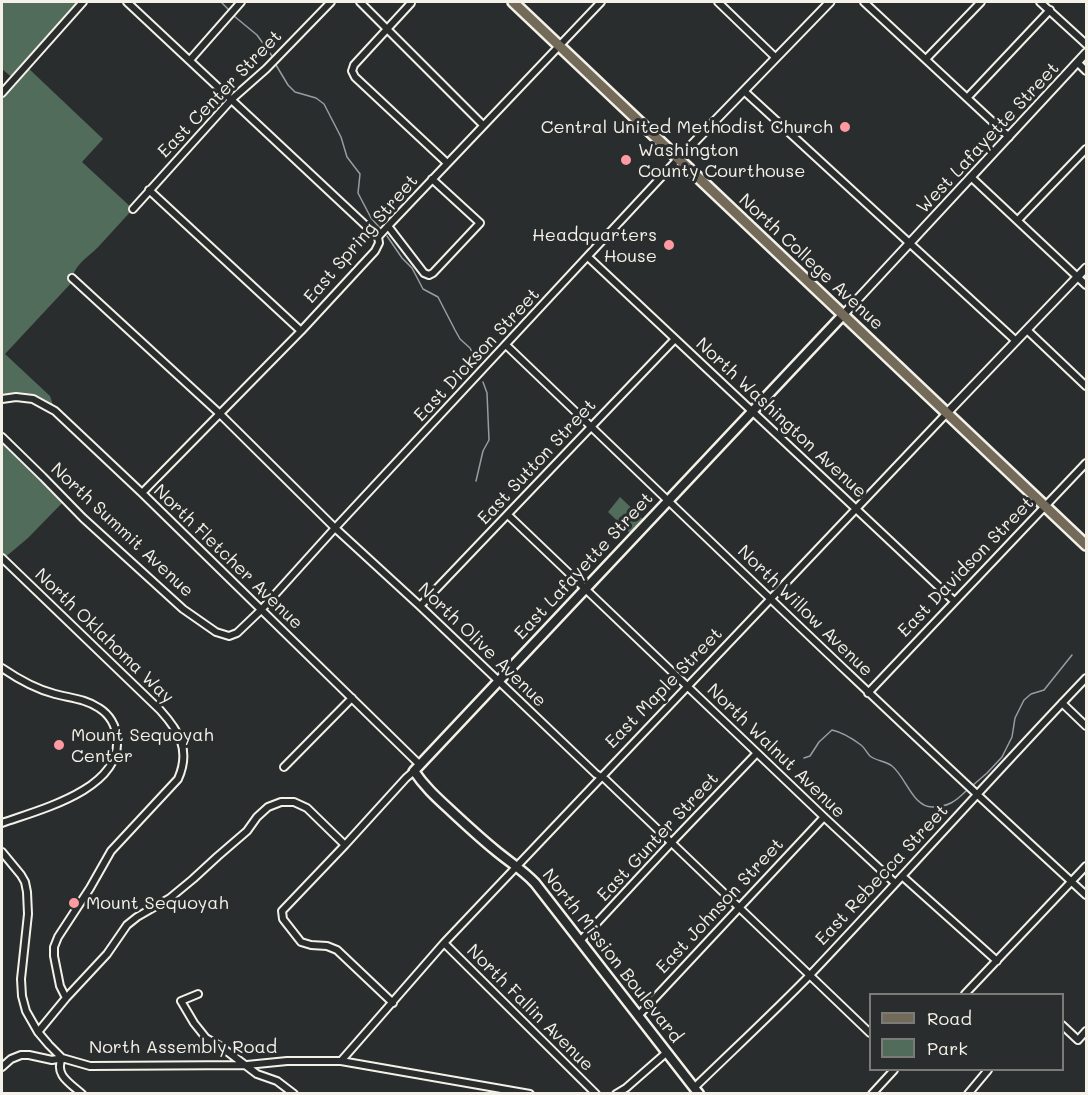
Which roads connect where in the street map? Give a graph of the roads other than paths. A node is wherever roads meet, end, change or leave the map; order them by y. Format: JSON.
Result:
{"nodes":[{"id":1,"x":83,"y":2,"type":"edge"},
{"id":2,"x":127,"y":2,"type":"edge"},
{"id":3,"x":241,"y":2,"type":"edge"},
{"id":4,"x":331,"y":2,"type":"edge"},
{"id":5,"x":360,"y":2,"type":"edge"},
{"id":6,"x":411,"y":2,"type":"edge"},
{"id":7,"x":513,"y":2,"type":"edge"},
{"id":8,"x":601,"y":2,"type":"edge"},
{"id":9,"x":718,"y":2,"type":"edge"},
{"id":10,"x":827,"y":2,"type":"edge"},
{"id":11,"x":864,"y":2,"type":"edge"},
{"id":12,"x":981,"y":2,"type":"edge"},
{"id":13,"x":1040,"y":2,"type":"edge"},
{"id":14,"x":1050,"y":10,"type":"junction"},
{"id":15,"x":387,"y":29,"type":"junction"},
{"id":16,"x":1086,"y":44,"type":"edge"},
{"id":17,"x":560,"y":45,"type":"junction"},
{"id":18,"x":1086,"y":53,"type":"edge"},
{"id":19,"x":776,"y":57,"type":"junction"},
{"id":20,"x":190,"y":60,"type":"junction"},
{"id":21,"x":926,"y":60,"type":"junction"},
{"id":22,"x":1078,"y":63,"type":"junction"},
{"id":23,"x":1086,"y":71,"type":"edge"},
{"id":24,"x":744,"y":91,"type":"junction"},
{"id":25,"x":2,"y":93,"type":"edge"},
{"id":26,"x":967,"y":98,"type":"junction"},
{"id":27,"x":232,"y":99,"type":"junction"},
{"id":28,"x":483,"y":125,"type":"junction"},
{"id":29,"x":1010,"y":137,"type":"junction"},
{"id":30,"x":1086,"y":149,"type":"edge"},
{"id":31,"x":678,"y":159,"type":"junction"},
{"id":32,"x":447,"y":163,"type":"junction"},
{"id":33,"x":972,"y":178,"type":"junction"},
{"id":34,"x":432,"y":179,"type":"junction"},
{"id":35,"x":149,"y":190,"type":"junction"},
{"id":36,"x":133,"y":209,"type":"dead end"},
{"id":37,"x":1018,"y":220,"type":"junction"},
{"id":38,"x":388,"y":226,"type":"junction"},
{"id":39,"x":378,"y":237,"type":"junction"},
{"id":40,"x":910,"y":244,"type":"junction"},
{"id":41,"x":588,"y":256,"type":"junction"},
{"id":42,"x":1086,"y":268,"type":"edge"},
{"id":43,"x":1078,"y":277,"type":"junction"},
{"id":44,"x":72,"y":278,"type":"dead end"},
{"id":45,"x":1086,"y":285,"type":"edge"},
{"id":46,"x":843,"y":315,"type":"junction"},
{"id":47,"x":1026,"y":330,"type":"junction"},
{"id":48,"x":301,"y":331,"type":"junction"},
{"id":49,"x":675,"y":339,"type":"junction"},
{"id":50,"x":1016,"y":341,"type":"junction"},
{"id":51,"x":506,"y":345,"type":"junction"},
{"id":52,"x":1086,"y":386,"type":"edge"},
{"id":53,"x":2,"y":399,"type":"edge"},
{"id":54,"x":752,"y":411,"type":"junction"},
{"id":55,"x":947,"y":413,"type":"junction"},
{"id":56,"x":220,"y":414,"type":"junction"},
{"id":57,"x":591,"y":426,"type":"junction"},
{"id":58,"x":2,"y":437,"type":"edge"},
{"id":59,"x":1086,"y":463,"type":"edge"},
{"id":60,"x":142,"y":493,"type":"junction"},
{"id":61,"x":668,"y":501,"type":"junction"},
{"id":62,"x":1045,"y":506,"type":"junction"},
{"id":63,"x":856,"y":509,"type":"junction"},
{"id":64,"x":508,"y":515,"type":"junction"},
{"id":65,"x":335,"y":528,"type":"junction"},
{"id":66,"x":1086,"y":545,"type":"edge"},
{"id":67,"x":2,"y":558,"type":"edge"},
{"id":68,"x":586,"y":589,"type":"junction"},
{"id":69,"x":770,"y":599,"type":"junction"},
{"id":70,"x":954,"y":601,"type":"junction"},
{"id":71,"x":420,"y":606,"type":"junction"},
{"id":72,"x":261,"y":609,"type":"junction"},
{"id":73,"x":229,"y":636,"type":"joint"},
{"id":74,"x":2,"y":668,"type":"edge"},
{"id":75,"x":1086,"y":678,"type":"edge"},
{"id":76,"x":498,"y":681,"type":"junction"},
{"id":77,"x":687,"y":687,"type":"junction"},
{"id":78,"x":868,"y":693,"type":"junction"},
{"id":79,"x":352,"y":698,"type":"junction"},
{"id":80,"x":1062,"y":703,"type":"junction"},
{"id":81,"x":1086,"y":726,"type":"edge"},
{"id":82,"x":757,"y":753,"type":"junction"},
{"id":83,"x":284,"y":768,"type":"dead end"},
{"id":84,"x":417,"y":768,"type":"junction"},
{"id":85,"x":601,"y":777,"type":"junction"},
{"id":86,"x":976,"y":794,"type":"junction"},
{"id":87,"x":824,"y":817,"type":"junction"},
{"id":88,"x":2,"y":823,"type":"edge"},
{"id":89,"x":671,"y":843,"type":"junction"},
{"id":90,"x":345,"y":845,"type":"junction"},
{"id":91,"x":2,"y":852,"type":"edge"},
{"id":92,"x":1086,"y":866,"type":"edge"},
{"id":93,"x":517,"y":867,"type":"junction"},
{"id":94,"x":902,"y":876,"type":"junction"},
{"id":95,"x":1072,"y":881,"type":"junction"},
{"id":96,"x":896,"y":883,"type":"junction"},
{"id":97,"x":1086,"y":895,"type":"edge"},
{"id":98,"x":739,"y":908,"type":"junction"},
{"id":99,"x":580,"y":941,"type":"junction"},
{"id":100,"x":444,"y":944,"type":"junction"},
{"id":101,"x":997,"y":961,"type":"junction"},
{"id":102,"x":809,"y":975,"type":"junction"},
{"id":103,"x":966,"y":993,"type":"edge"},
{"id":104,"x":198,"y":994,"type":"dead end"},
{"id":105,"x":66,"y":998,"type":"junction"},
{"id":106,"x":393,"y":1003,"type":"junction"},
{"id":107,"x":638,"y":1016,"type":"junction"},
{"id":108,"x":1064,"y":1027,"type":"edge"},
{"id":109,"x":1086,"y":1031,"type":"edge"},
{"id":110,"x":38,"y":1032,"type":"junction"},
{"id":111,"x":869,"y":1032,"type":"edge"},
{"id":112,"x":666,"y":1053,"type":"junction"},
{"id":113,"x":62,"y":1058,"type":"junction"},
{"id":114,"x":341,"y":1061,"type":"junction"},
{"id":115,"x":247,"y":1065,"type":"junction"},
{"id":116,"x":2,"y":1067,"type":"edge"},
{"id":117,"x":893,"y":1071,"type":"edge"},
{"id":118,"x":985,"y":1071,"type":"edge"},
{"id":119,"x":696,"y":1091,"type":"edge"},
{"id":120,"x":82,"y":1094,"type":"edge"},
{"id":121,"x":294,"y":1094,"type":"edge"},
{"id":122,"x":530,"y":1094,"type":"edge"},
{"id":123,"x":596,"y":1094,"type":"edge"},
{"id":124,"x":616,"y":1094,"type":"edge"},
{"id":125,"x":872,"y":1094,"type":"edge"},
{"id":126,"x":968,"y":1094,"type":"edge"}],
"edges":[{"from":1,"to":25,"type":"street"},
{"from":2,"to":20,"type":"street"},
{"from":3,"to":20,"type":"street"},
{"from":4,"to":27,"type":"street","name":"East Center Street"},
{"from":5,"to":15,"type":"street"},
{"from":6,"to":15,"type":"street"},
{"from":7,"to":17,"type":"main road","name":"North College Avenue"},
{"from":8,"to":17,"type":"street","name":"East Spring Street"},
{"from":9,"to":19,"type":"street"},
{"from":10,"to":19,"type":"street","name":"East Dickson Street"},
{"from":11,"to":21,"type":"street"},
{"from":12,"to":21,"type":"street"},
{"from":13,"to":14,"type":"street"},
{"from":14,"to":16,"type":"street"},
{"from":14,"to":26,"type":"street"},
{"from":15,"to":28,"type":"street"},
{"from":15,"to":32,"type":"street"},
{"from":17,"to":28,"type":"street","name":"East Spring Street"},
{"from":17,"to":31,"type":"main road","name":"North College Avenue"},
{"from":18,"to":22,"type":"street","name":"West Lafayette Street"},
{"from":19,"to":24,"type":"street","name":"East Dickson Street"},
{"from":20,"to":27,"type":"street"},
{"from":21,"to":26,"type":"street"},
{"from":22,"to":23,"type":"street"},
{"from":22,"to":29,"type":"street","name":"West Lafayette Street"},
{"from":24,"to":31,"type":"street","name":"East Dickson Street"},
{"from":24,"to":40,"type":"street"},
{"from":26,"to":29,"type":"street"},
{"from":27,"to":35,"type":"street","name":"East Center Street"},
{"from":27,"to":39,"type":"street"},
{"from":28,"to":32,"type":"street","name":"East Spring Street"},
{"from":29,"to":33,"type":"street","name":"West Lafayette Street"},
{"from":30,"to":37,"type":"street"},
{"from":31,"to":41,"type":"street","name":"East Dickson Street"},
{"from":31,"to":46,"type":"main road","name":"North College Avenue"},
{"from":32,"to":34,"type":"street","name":"East Spring Street"},
{"from":33,"to":37,"type":"street"},
{"from":33,"to":40,"type":"street","name":"West Lafayette Street"},
{"from":34,"to":38,"type":"street","name":"East Spring Street"},
{"from":34,"to":38,"type":"street"},
{"from":35,"to":36,"type":"street","name":"East Center Street"},
{"from":35,"to":48,"type":"street"},
{"from":37,"to":43,"type":"street"},
{"from":38,"to":39,"type":"street","name":"East Spring Street"},
{"from":39,"to":48,"type":"street","name":"East Spring Street"},
{"from":40,"to":46,"type":"street","name":"East Lafayette Street"},
{"from":40,"to":50,"type":"street"},
{"from":41,"to":49,"type":"street","name":"North Washington Avenue"},
{"from":41,"to":51,"type":"street","name":"East Dickson Street"},
{"from":42,"to":43,"type":"street","name":"East Maple Street"},
{"from":43,"to":45,"type":"street"},
{"from":43,"to":47,"type":"street","name":"East Maple Street"},
{"from":44,"to":56,"type":"street","name":"North Olive Avenue"},
{"from":46,"to":54,"type":"main road","name":"East Lafayette Street"},
{"from":46,"to":55,"type":"main road","name":"North College Avenue"},
{"from":47,"to":50,"type":"street","name":"East Maple Street"},
{"from":47,"to":52,"type":"street"},
{"from":48,"to":56,"type":"street","name":"East Spring Street"},
{"from":49,"to":54,"type":"street","name":"North Washington Avenue"},
{"from":49,"to":57,"type":"street","name":"East Sutton Street"},
{"from":50,"to":55,"type":"street","name":"East Maple Street"},
{"from":51,"to":57,"type":"street","name":"North Willow Avenue"},
{"from":51,"to":65,"type":"street","name":"East Dickson Street"},
{"from":53,"to":60,"type":"street","name":"North Fletcher Avenue"},
{"from":54,"to":61,"type":"main road","name":"East Lafayette Street"},
{"from":54,"to":63,"type":"street","name":"North Washington Avenue"},
{"from":55,"to":62,"type":"main road","name":"North College Avenue"},
{"from":55,"to":63,"type":"street","name":"East Maple Street"},
{"from":56,"to":60,"type":"street","name":"East Spring Street"},
{"from":56,"to":65,"type":"street","name":"North Olive Avenue"},
{"from":57,"to":61,"type":"street","name":"North Willow Avenue"},
{"from":57,"to":64,"type":"street","name":"East Sutton Street"},
{"from":58,"to":73,"type":"street","name":"North Summit Avenue"},
{"from":59,"to":62,"type":"street","name":"East Davidson Street"},
{"from":60,"to":72,"type":"street","name":"North Fletcher Avenue"},
{"from":61,"to":68,"type":"main road","name":"East Lafayette Street"},
{"from":61,"to":69,"type":"street","name":"North Willow Avenue"},
{"from":62,"to":66,"type":"main road","name":"North College Avenue"},
{"from":62,"to":70,"type":"street","name":"East Davidson Street"},
{"from":63,"to":69,"type":"street","name":"East Maple Street"},
{"from":63,"to":70,"type":"street","name":"North Washington Avenue"},
{"from":64,"to":68,"type":"street","name":"North Walnut Avenue"},
{"from":64,"to":71,"type":"street","name":"East Sutton Street"},
{"from":65,"to":71,"type":"street","name":"North Olive Avenue"},
{"from":65,"to":72,"type":"street","name":"East Dickson Street"},
{"from":67,"to":105,"type":"street","name":"North Oklahoma Way"},
{"from":68,"to":76,"type":"main road","name":"East Lafayette Street"},
{"from":68,"to":77,"type":"street","name":"North Walnut Avenue"},
{"from":69,"to":77,"type":"street","name":"East Maple Street"},
{"from":69,"to":78,"type":"street","name":"North Willow Avenue"},
{"from":70,"to":78,"type":"street","name":"East Davidson Street"},
{"from":71,"to":76,"type":"street","name":"North Olive Avenue"},
{"from":72,"to":73,"type":"street","name":"East Dickson Street"},
{"from":72,"to":79,"type":"street","name":"North Fletcher Avenue"},
{"from":74,"to":88,"type":"street"},
{"from":75,"to":80,"type":"street","name":"East Rebecca Street"},
{"from":76,"to":84,"type":"main road","name":"East Lafayette Street"},
{"from":76,"to":85,"type":"street","name":"North Olive Avenue"},
{"from":77,"to":82,"type":"street","name":"North Walnut Avenue"},
{"from":77,"to":85,"type":"street","name":"East Maple Street"},
{"from":78,"to":86,"type":"street","name":"North Willow Avenue"},
{"from":79,"to":83,"type":"street"},
{"from":79,"to":84,"type":"street","name":"North Fletcher Avenue"},
{"from":80,"to":81,"type":"street"},
{"from":80,"to":86,"type":"street","name":"East Rebecca Street"},
{"from":82,"to":87,"type":"street","name":"North Walnut Avenue"},
{"from":82,"to":89,"type":"street","name":"East Gunter Street"},
{"from":84,"to":90,"type":"street","name":"East Lafayette Street"},
{"from":84,"to":93,"type":"main road","name":"North Mission Boulevard"},
{"from":85,"to":89,"type":"street","name":"North Olive Avenue"},
{"from":85,"to":93,"type":"street","name":"East Maple Street"},
{"from":86,"to":94,"type":"street","name":"East Rebecca Street"},
{"from":86,"to":95,"type":"street","name":"North Willow Avenue"},
{"from":87,"to":96,"type":"street","name":"North Walnut Avenue"},
{"from":87,"to":98,"type":"street","name":"East Johnson Street"},
{"from":89,"to":98,"type":"street","name":"North Olive Avenue"},
{"from":89,"to":99,"type":"street","name":"East Gunter Street"},
{"from":90,"to":105,"type":"street"},
{"from":90,"to":106,"type":"street","name":"East Lafayette Street"},
{"from":91,"to":110,"type":"street"},
{"from":92,"to":95,"type":"street"},
{"from":93,"to":99,"type":"main road","name":"North Mission Boulevard"},
{"from":93,"to":100,"type":"street","name":"East Maple Street"},
{"from":94,"to":96,"type":"street","name":"East Rebecca Street"},
{"from":94,"to":101,"type":"street"},
{"from":95,"to":97,"type":"street","name":"North Willow Avenue"},
{"from":95,"to":101,"type":"street"},
{"from":96,"to":102,"type":"street","name":"East Rebecca Street"},
{"from":98,"to":102,"type":"street","name":"North Olive Avenue"},
{"from":98,"to":107,"type":"street","name":"East Johnson Street"},
{"from":99,"to":107,"type":"main road","name":"North Mission Boulevard"},
{"from":100,"to":106,"type":"street","name":"East Maple Street"},
{"from":100,"to":123,"type":"street","name":"North Fallin Avenue"},
{"from":101,"to":103,"type":"street"},
{"from":102,"to":111,"type":"street","name":"North Olive Avenue"},
{"from":102,"to":119,"type":"street","name":"East Rebecca Street"},
{"from":104,"to":115,"type":"street"},
{"from":105,"to":110,"type":"street"},
{"from":106,"to":114,"type":"street","name":"East Maple Street"},
{"from":107,"to":112,"type":"main road","name":"North Mission Boulevard"},
{"from":108,"to":109,"type":"street"},
{"from":110,"to":113,"type":"street"},
{"from":112,"to":119,"type":"main road","name":"North Mission Boulevard"},
{"from":112,"to":124,"type":"street"},
{"from":113,"to":115,"type":"street","name":"North Assembly Road"},
{"from":113,"to":116,"type":"street","name":"North Assembly Road"},
{"from":113,"to":120,"type":"street"},
{"from":114,"to":115,"type":"street","name":"North Assembly Road"},
{"from":114,"to":122,"type":"street","name":"North Assembly Road"},
{"from":115,"to":121,"type":"street"},
{"from":117,"to":125,"type":"street"},
{"from":118,"to":126,"type":"street"}]}
